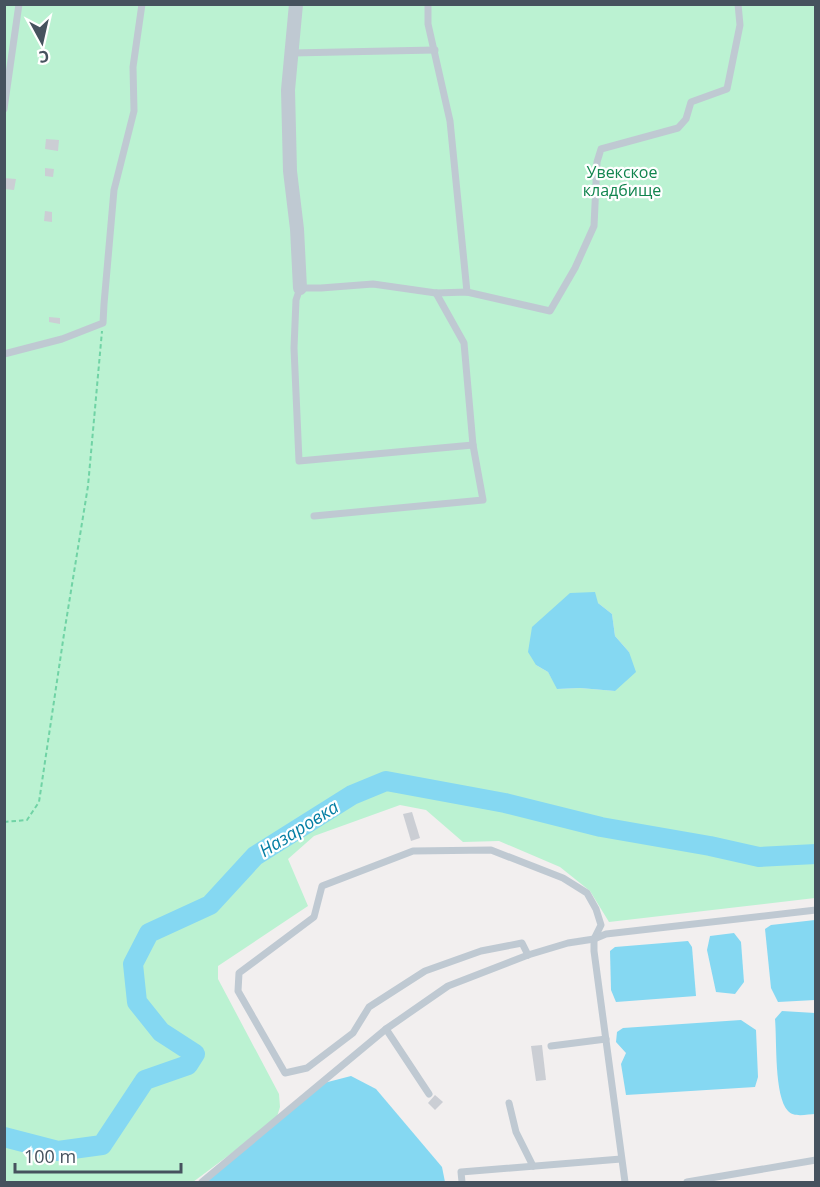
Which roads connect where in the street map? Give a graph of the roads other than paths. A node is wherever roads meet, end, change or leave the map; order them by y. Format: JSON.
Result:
{"nodes":[{"id":1,"x":19,"y":4,"type":"edge"},
{"id":2,"x":142,"y":4,"type":"edge"},
{"id":3,"x":296,"y":4,"type":"edge"},
{"id":4,"x":428,"y":4,"type":"edge"},
{"id":5,"x":738,"y":4,"type":"edge"},
{"id":6,"x":435,"y":50,"type":"junction"},
{"id":7,"x":292,"y":52,"type":"junction"},
{"id":8,"x":4,"y":109,"type":"edge"},
{"id":9,"x":300,"y":288,"type":"junction"},
{"id":10,"x":467,"y":292,"type":"junction"},
{"id":11,"x":436,"y":293,"type":"junction"},
{"id":12,"x":4,"y":354,"type":"edge"},
{"id":13,"x":473,"y":445,"type":"junction"},
{"id":14,"x":314,"y":516,"type":"dead end"},
{"id":15,"x":816,"y":910,"type":"edge"},
{"id":16,"x":594,"y":939,"type":"junction"},
{"id":17,"x":528,"y":955,"type":"junction"},
{"id":18,"x":386,"y":1029,"type":"junction"},
{"id":19,"x":606,"y":1039,"type":"junction"},
{"id":20,"x":550,"y":1046,"type":"dead end"},
{"id":21,"x":429,"y":1094,"type":"dead end"},
{"id":22,"x":509,"y":1103,"type":"dead end"},
{"id":23,"x":621,"y":1159,"type":"junction"},
{"id":24,"x":816,"y":1160,"type":"edge"},
{"id":25,"x":533,"y":1166,"type":"junction"},
{"id":26,"x":202,"y":1182,"type":"edge"},
{"id":27,"x":462,"y":1182,"type":"edge"},
{"id":28,"x":625,"y":1182,"type":"edge"},
{"id":29,"x":687,"y":1182,"type":"edge"}],
"edges":[{"from":1,"to":8,"type":"lane"},
{"from":2,"to":12,"type":"lane"},
{"from":3,"to":7,"type":"street"},
{"from":4,"to":6,"type":"lane"},
{"from":5,"to":10,"type":"lane"},
{"from":6,"to":7,"type":"lane"},
{"from":6,"to":10,"type":"lane"},
{"from":7,"to":9,"type":"street"},
{"from":9,"to":11,"type":"lane"},
{"from":9,"to":13,"type":"lane"},
{"from":10,"to":11,"type":"lane"},
{"from":11,"to":13,"type":"lane"},
{"from":13,"to":14,"type":"lane"},
{"from":15,"to":16,"type":"lane"},
{"from":16,"to":17,"type":"lane"},
{"from":16,"to":17,"type":"lane"},
{"from":16,"to":19,"type":"lane"},
{"from":17,"to":18,"type":"lane"},
{"from":18,"to":21,"type":"lane"},
{"from":18,"to":26,"type":"lane"},
{"from":19,"to":20,"type":"lane"},
{"from":19,"to":23,"type":"lane"},
{"from":22,"to":25,"type":"lane"},
{"from":23,"to":25,"type":"lane"},
{"from":23,"to":28,"type":"lane"},
{"from":24,"to":29,"type":"lane"},
{"from":25,"to":27,"type":"lane"}]}
